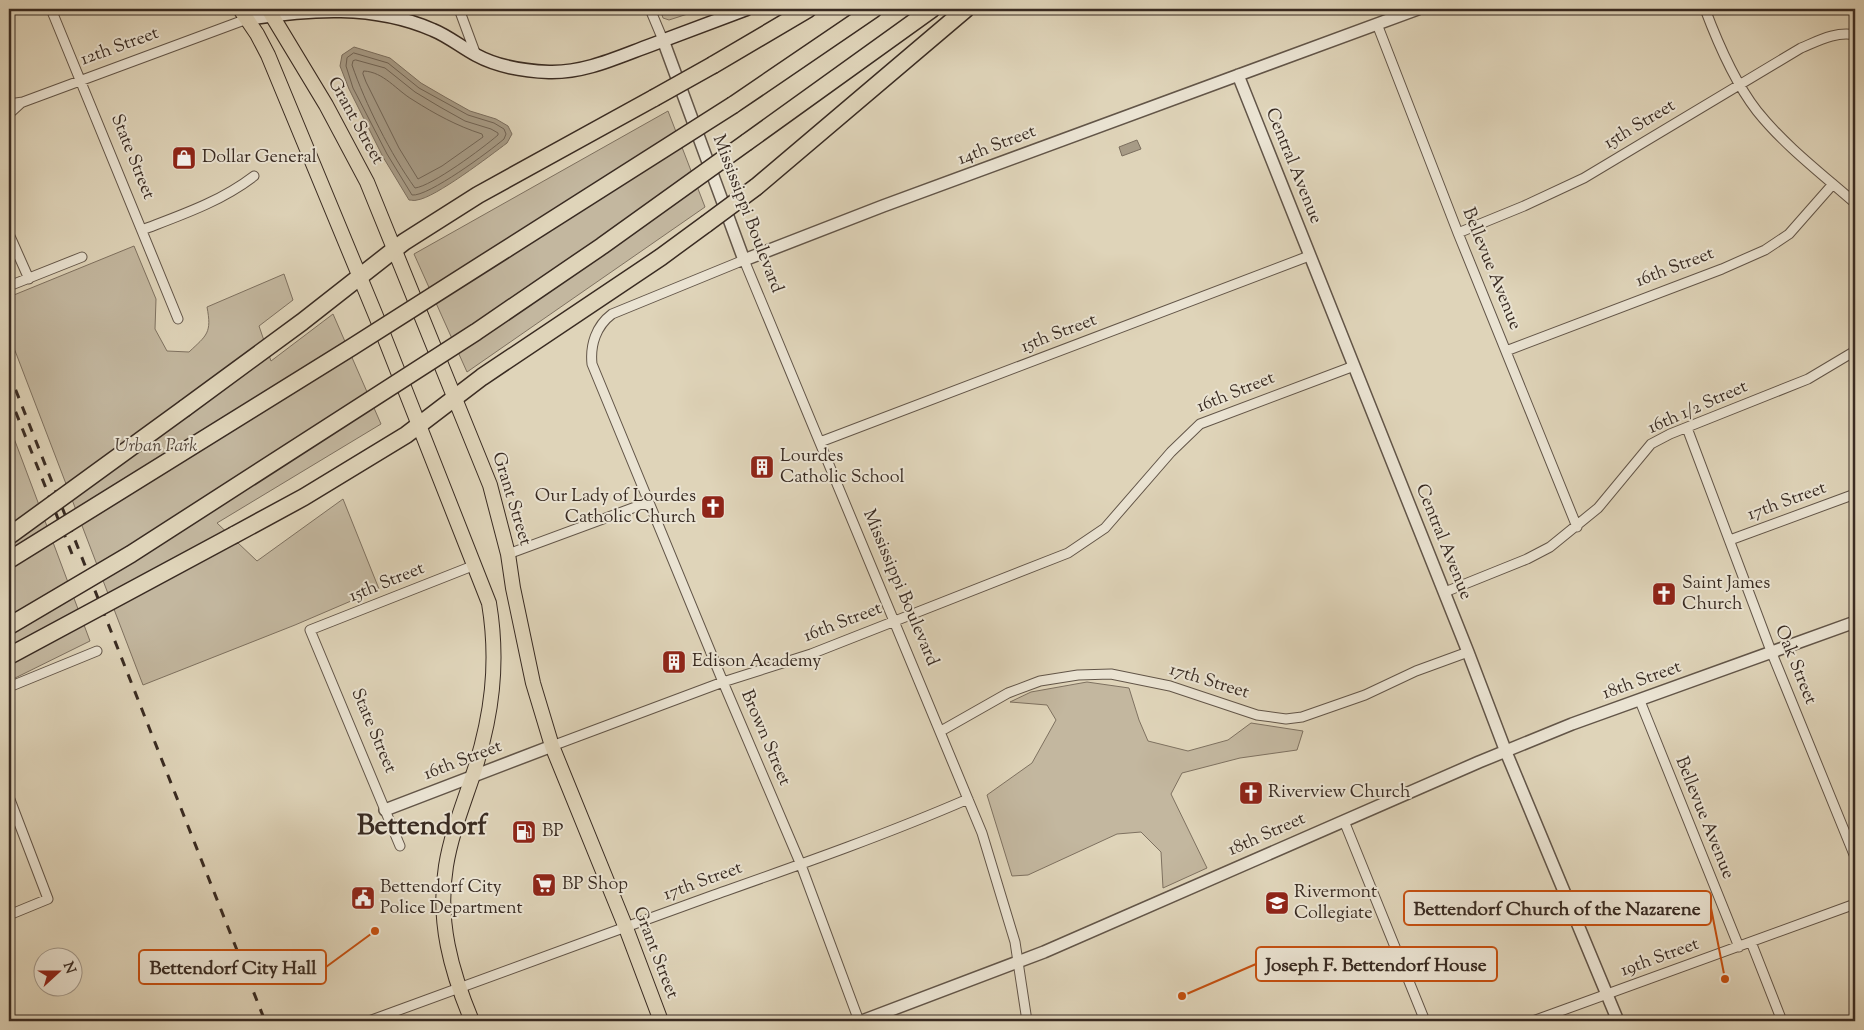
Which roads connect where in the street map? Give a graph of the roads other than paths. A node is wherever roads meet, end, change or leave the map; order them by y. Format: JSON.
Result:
{"nodes":[{"id":1,"x":51,"y":9,"type":"edge"},
{"id":2,"x":459,"y":9,"type":"edge"},
{"id":3,"x":650,"y":9,"type":"edge"},
{"id":4,"x":747,"y":9,"type":"edge"},
{"id":5,"x":808,"y":9,"type":"edge"},
{"id":6,"x":874,"y":9,"type":"edge"},
{"id":7,"x":932,"y":9,"type":"edge"},
{"id":8,"x":966,"y":9,"type":"edge"},
{"id":9,"x":1418,"y":9,"type":"edge"},
{"id":10,"x":1705,"y":9,"type":"edge"},
{"id":11,"x":270,"y":12,"type":"edge"},
{"id":12,"x":243,"y":14,"type":"edge"},
{"id":13,"x":1377,"y":24,"type":"junction"},
{"id":14,"x":1855,"y":35,"type":"edge"},
{"id":15,"x":663,"y":40,"type":"junction"},
{"id":16,"x":476,"y":55,"type":"junction"},
{"id":17,"x":1238,"y":75,"type":"junction"},
{"id":18,"x":80,"y":80,"type":"junction"},
{"id":19,"x":1740,"y":83,"type":"junction"},
{"id":20,"x":23,"y":102,"type":"junction"},
{"id":21,"x":9,"y":104,"type":"edge"},
{"id":22,"x":9,"y":114,"type":"edge"},
{"id":23,"x":254,"y":176,"type":"dead end"},
{"id":24,"x":1833,"y":184,"type":"junction"},
{"id":25,"x":1855,"y":203,"type":"edge"},
{"id":26,"x":142,"y":230,"type":"junction"},
{"id":27,"x":1458,"y":233,"type":"junction"},
{"id":28,"x":9,"y":234,"type":"edge"},
{"id":29,"x":394,"y":250,"type":"junction"},
{"id":30,"x":1310,"y":256,"type":"junction"},
{"id":31,"x":82,"y":257,"type":"dead end"},
{"id":32,"x":744,"y":260,"type":"junction"},
{"id":33,"x":359,"y":276,"type":"junction"},
{"id":34,"x":29,"y":278,"type":"junction"},
{"id":35,"x":9,"y":286,"type":"edge"},
{"id":36,"x":178,"y":319,"type":"dead end"},
{"id":37,"x":598,"y":330,"type":"joint"},
{"id":38,"x":1506,"y":350,"type":"junction"},
{"id":39,"x":1855,"y":351,"type":"edge"},
{"id":40,"x":1354,"y":366,"type":"junction"},
{"id":41,"x":455,"y":396,"type":"junction"},
{"id":42,"x":419,"y":427,"type":"junction"},
{"id":43,"x":1686,"y":428,"type":"junction"},
{"id":44,"x":820,"y":442,"type":"junction"},
{"id":45,"x":1855,"y":494,"type":"edge"},
{"id":46,"x":649,"y":502,"type":"junction"},
{"id":47,"x":1577,"y":526,"type":"junction"},
{"id":48,"x":9,"y":536,"type":"edge"},
{"id":49,"x":1730,"y":540,"type":"junction"},
{"id":50,"x":508,"y":554,"type":"junction"},
{"id":51,"x":9,"y":560,"type":"edge"},
{"id":52,"x":475,"y":565,"type":"junction"},
{"id":53,"x":1445,"y":592,"type":"junction"},
{"id":54,"x":895,"y":622,"type":"junction"},
{"id":55,"x":1855,"y":622,"type":"edge"},
{"id":56,"x":9,"y":626,"type":"edge"},
{"id":57,"x":310,"y":630,"type":"joint"},
{"id":58,"x":97,"y":651,"type":"dead end"},
{"id":59,"x":1771,"y":651,"type":"junction"},
{"id":60,"x":1468,"y":652,"type":"junction"},
{"id":61,"x":9,"y":656,"type":"edge"},
{"id":62,"x":723,"y":682,"type":"junction"},
{"id":63,"x":9,"y":687,"type":"edge"},
{"id":64,"x":1640,"y":701,"type":"junction"},
{"id":65,"x":941,"y":731,"type":"junction"},
{"id":66,"x":552,"y":746,"type":"junction"},
{"id":67,"x":1506,"y":752,"type":"junction"},
{"id":68,"x":473,"y":776,"type":"junction"},
{"id":69,"x":9,"y":797,"type":"edge"},
{"id":70,"x":968,"y":799,"type":"junction"},
{"id":71,"x":385,"y":810,"type":"junction"},
{"id":72,"x":1344,"y":821,"type":"junction"},
{"id":73,"x":400,"y":846,"type":"dead end"},
{"id":74,"x":1855,"y":857,"type":"edge"},
{"id":75,"x":801,"y":865,"type":"junction"},
{"id":76,"x":1855,"y":904,"type":"edge"},
{"id":77,"x":9,"y":915,"type":"edge"},
{"id":78,"x":626,"y":928,"type":"junction"},
{"id":79,"x":1751,"y":942,"type":"junction"},
{"id":80,"x":1739,"y":947,"type":"junction"},
{"id":81,"x":1019,"y":961,"type":"junction"},
{"id":82,"x":458,"y":987,"type":"junction"},
{"id":83,"x":1606,"y":994,"type":"junction"},
{"id":84,"x":369,"y":1021,"type":"edge"},
{"id":85,"x":472,"y":1021,"type":"edge"},
{"id":86,"x":661,"y":1021,"type":"edge"},
{"id":87,"x":861,"y":1021,"type":"edge"},
{"id":88,"x":1027,"y":1021,"type":"edge"},
{"id":89,"x":1425,"y":1021,"type":"edge"},
{"id":90,"x":1533,"y":1021,"type":"edge"},
{"id":91,"x":1618,"y":1021,"type":"edge"},
{"id":92,"x":1782,"y":1021,"type":"edge"}],
"edges":[{"from":1,"to":18,"type":"street","name":"State Street"},
{"from":2,"to":16,"type":"street"},
{"from":3,"to":15,"type":"street","name":"Mississippi Boulevard"},
{"from":4,"to":15,"type":"main road","name":"12th Street"},
{"from":5,"to":29,"type":"highway","bridge":true},
{"from":6,"to":51,"type":"highway","bridge":true},
{"from":7,"to":56,"type":"highway","bridge":true},
{"from":8,"to":41,"type":"highway","bridge":true},
{"from":9,"to":13,"type":"street","name":"14th Street"},
{"from":10,"to":19,"type":"street"},
{"from":11,"to":12,"type":"main road","name":"12th Street"},
{"from":11,"to":16,"type":"main road","name":"12th Street"},
{"from":11,"to":29,"type":"main road","name":"Grant Street"},
{"from":12,"to":18,"type":"street","name":"12th Street"},
{"from":12,"to":33,"type":"main road"},
{"from":13,"to":17,"type":"street","name":"14th Street"},
{"from":13,"to":27,"type":"street","name":"Bellevue Avenue"},
{"from":14,"to":19,"type":"street","name":"15th Street"},
{"from":15,"to":16,"type":"main road","name":"12th Street"},
{"from":15,"to":32,"type":"street","name":"Mississippi Boulevard"},
{"from":17,"to":30,"type":"street","name":"Central Avenue"},
{"from":17,"to":32,"type":"street","name":"14th Street"},
{"from":18,"to":20,"type":"street","name":"12th Street"},
{"from":18,"to":26,"type":"street","name":"State Street"},
{"from":19,"to":24,"type":"street"},
{"from":19,"to":27,"type":"street","name":"15th Street"},
{"from":20,"to":21,"type":"street","name":"12th Street"},
{"from":20,"to":22,"type":"street"},
{"from":23,"to":26,"type":"street"},
{"from":24,"to":25,"type":"street"},
{"from":24,"to":38,"type":"street","name":"16th Street"},
{"from":26,"to":36,"type":"street","name":"State Street"},
{"from":27,"to":38,"type":"street","name":"Bellevue Avenue"},
{"from":28,"to":34,"type":"street"},
{"from":29,"to":33,"type":"highway"},
{"from":29,"to":41,"type":"main road","name":"Grant Street"},
{"from":30,"to":40,"type":"street","name":"Central Avenue"},
{"from":30,"to":44,"type":"street","name":"15th Street"},
{"from":31,"to":34,"type":"street"},
{"from":32,"to":37,"type":"street","name":"14th Street"},
{"from":32,"to":44,"type":"street","name":"Mississippi Boulevard"},
{"from":33,"to":42,"type":"main road"},
{"from":33,"to":48,"type":"highway","bridge":true},
{"from":34,"to":35,"type":"street"},
{"from":37,"to":46,"type":"street","name":"Brown Street"},
{"from":38,"to":47,"type":"street","name":"Bellevue Avenue"},
{"from":39,"to":43,"type":"street","name":"16th 1/2 Street"},
{"from":40,"to":53,"type":"street","name":"Central Avenue"},
{"from":40,"to":54,"type":"street","name":"16th Street"},
{"from":41,"to":42,"type":"highway"},
{"from":41,"to":50,"type":"main road","name":"Grant Street"},
{"from":42,"to":52,"type":"main road"},
{"from":42,"to":61,"type":"highway","bridge":true},
{"from":43,"to":47,"type":"street","name":"16th 1/2 Street"},
{"from":43,"to":49,"type":"street","name":"Oak Street"},
{"from":44,"to":54,"type":"street","name":"Mississippi Boulevard"},
{"from":45,"to":49,"type":"street","name":"17th Street"},
{"from":46,"to":50,"type":"street"},
{"from":46,"to":62,"type":"street","name":"Brown Street"},
{"from":47,"to":53,"type":"street","name":"16th 1/2 Street"},
{"from":49,"to":59,"type":"street","name":"Oak Street"},
{"from":50,"to":66,"type":"main road","name":"Grant Street"},
{"from":52,"to":57,"type":"street","name":"15th Street"},
{"from":52,"to":68,"type":"main road"},
{"from":53,"to":60,"type":"street","name":"Central Avenue"},
{"from":54,"to":62,"type":"street","name":"16th Street"},
{"from":54,"to":65,"type":"street","name":"Mississippi Boulevard"},
{"from":55,"to":59,"type":"street","name":"18th Street"},
{"from":57,"to":71,"type":"street","name":"State Street"},
{"from":58,"to":63,"type":"street"},
{"from":59,"to":64,"type":"street","name":"18th Street"},
{"from":59,"to":74,"type":"street","name":"Oak Street"},
{"from":60,"to":65,"type":"street","name":"17th Street"},
{"from":60,"to":67,"type":"street","name":"Central Avenue"},
{"from":62,"to":66,"type":"street","name":"16th Street"},
{"from":62,"to":75,"type":"street","name":"Brown Street"},
{"from":64,"to":67,"type":"street","name":"18th Street"},
{"from":64,"to":80,"type":"street","name":"Bellevue Avenue"},
{"from":65,"to":70,"type":"street","name":"Mississippi Boulevard"},
{"from":66,"to":68,"type":"street","name":"16th Street"},
{"from":66,"to":78,"type":"main road","name":"Grant Street"},
{"from":67,"to":72,"type":"street","name":"18th Street"},
{"from":67,"to":83,"type":"street","name":"Central Avenue"},
{"from":68,"to":71,"type":"street","name":"16th Street"},
{"from":68,"to":82,"type":"main road"},
{"from":69,"to":77,"type":"street"},
{"from":70,"to":75,"type":"street","name":"17th Street"},
{"from":70,"to":81,"type":"street","name":"Mississippi Boulevard"},
{"from":71,"to":73,"type":"street","name":"State Street"},
{"from":72,"to":81,"type":"street","name":"18th Street"},
{"from":72,"to":89,"type":"street"},
{"from":75,"to":78,"type":"street","name":"17th Street"},
{"from":75,"to":87,"type":"street","name":"Brown Street"},
{"from":76,"to":79,"type":"street","name":"19th Street"},
{"from":78,"to":82,"type":"street","name":"17th Street"},
{"from":78,"to":86,"type":"main road","name":"Grant Street"},
{"from":79,"to":80,"type":"street","name":"19th Street"},
{"from":79,"to":92,"type":"street"},
{"from":80,"to":83,"type":"street","name":"19th Street"},
{"from":81,"to":87,"type":"street","name":"18th Street"},
{"from":81,"to":88,"type":"street","name":"Mississippi Boulevard"},
{"from":82,"to":84,"type":"street","name":"17th Street"},
{"from":82,"to":85,"type":"main road"},
{"from":83,"to":90,"type":"street","name":"19th Street"},
{"from":83,"to":91,"type":"street","name":"Central Avenue"}]}
